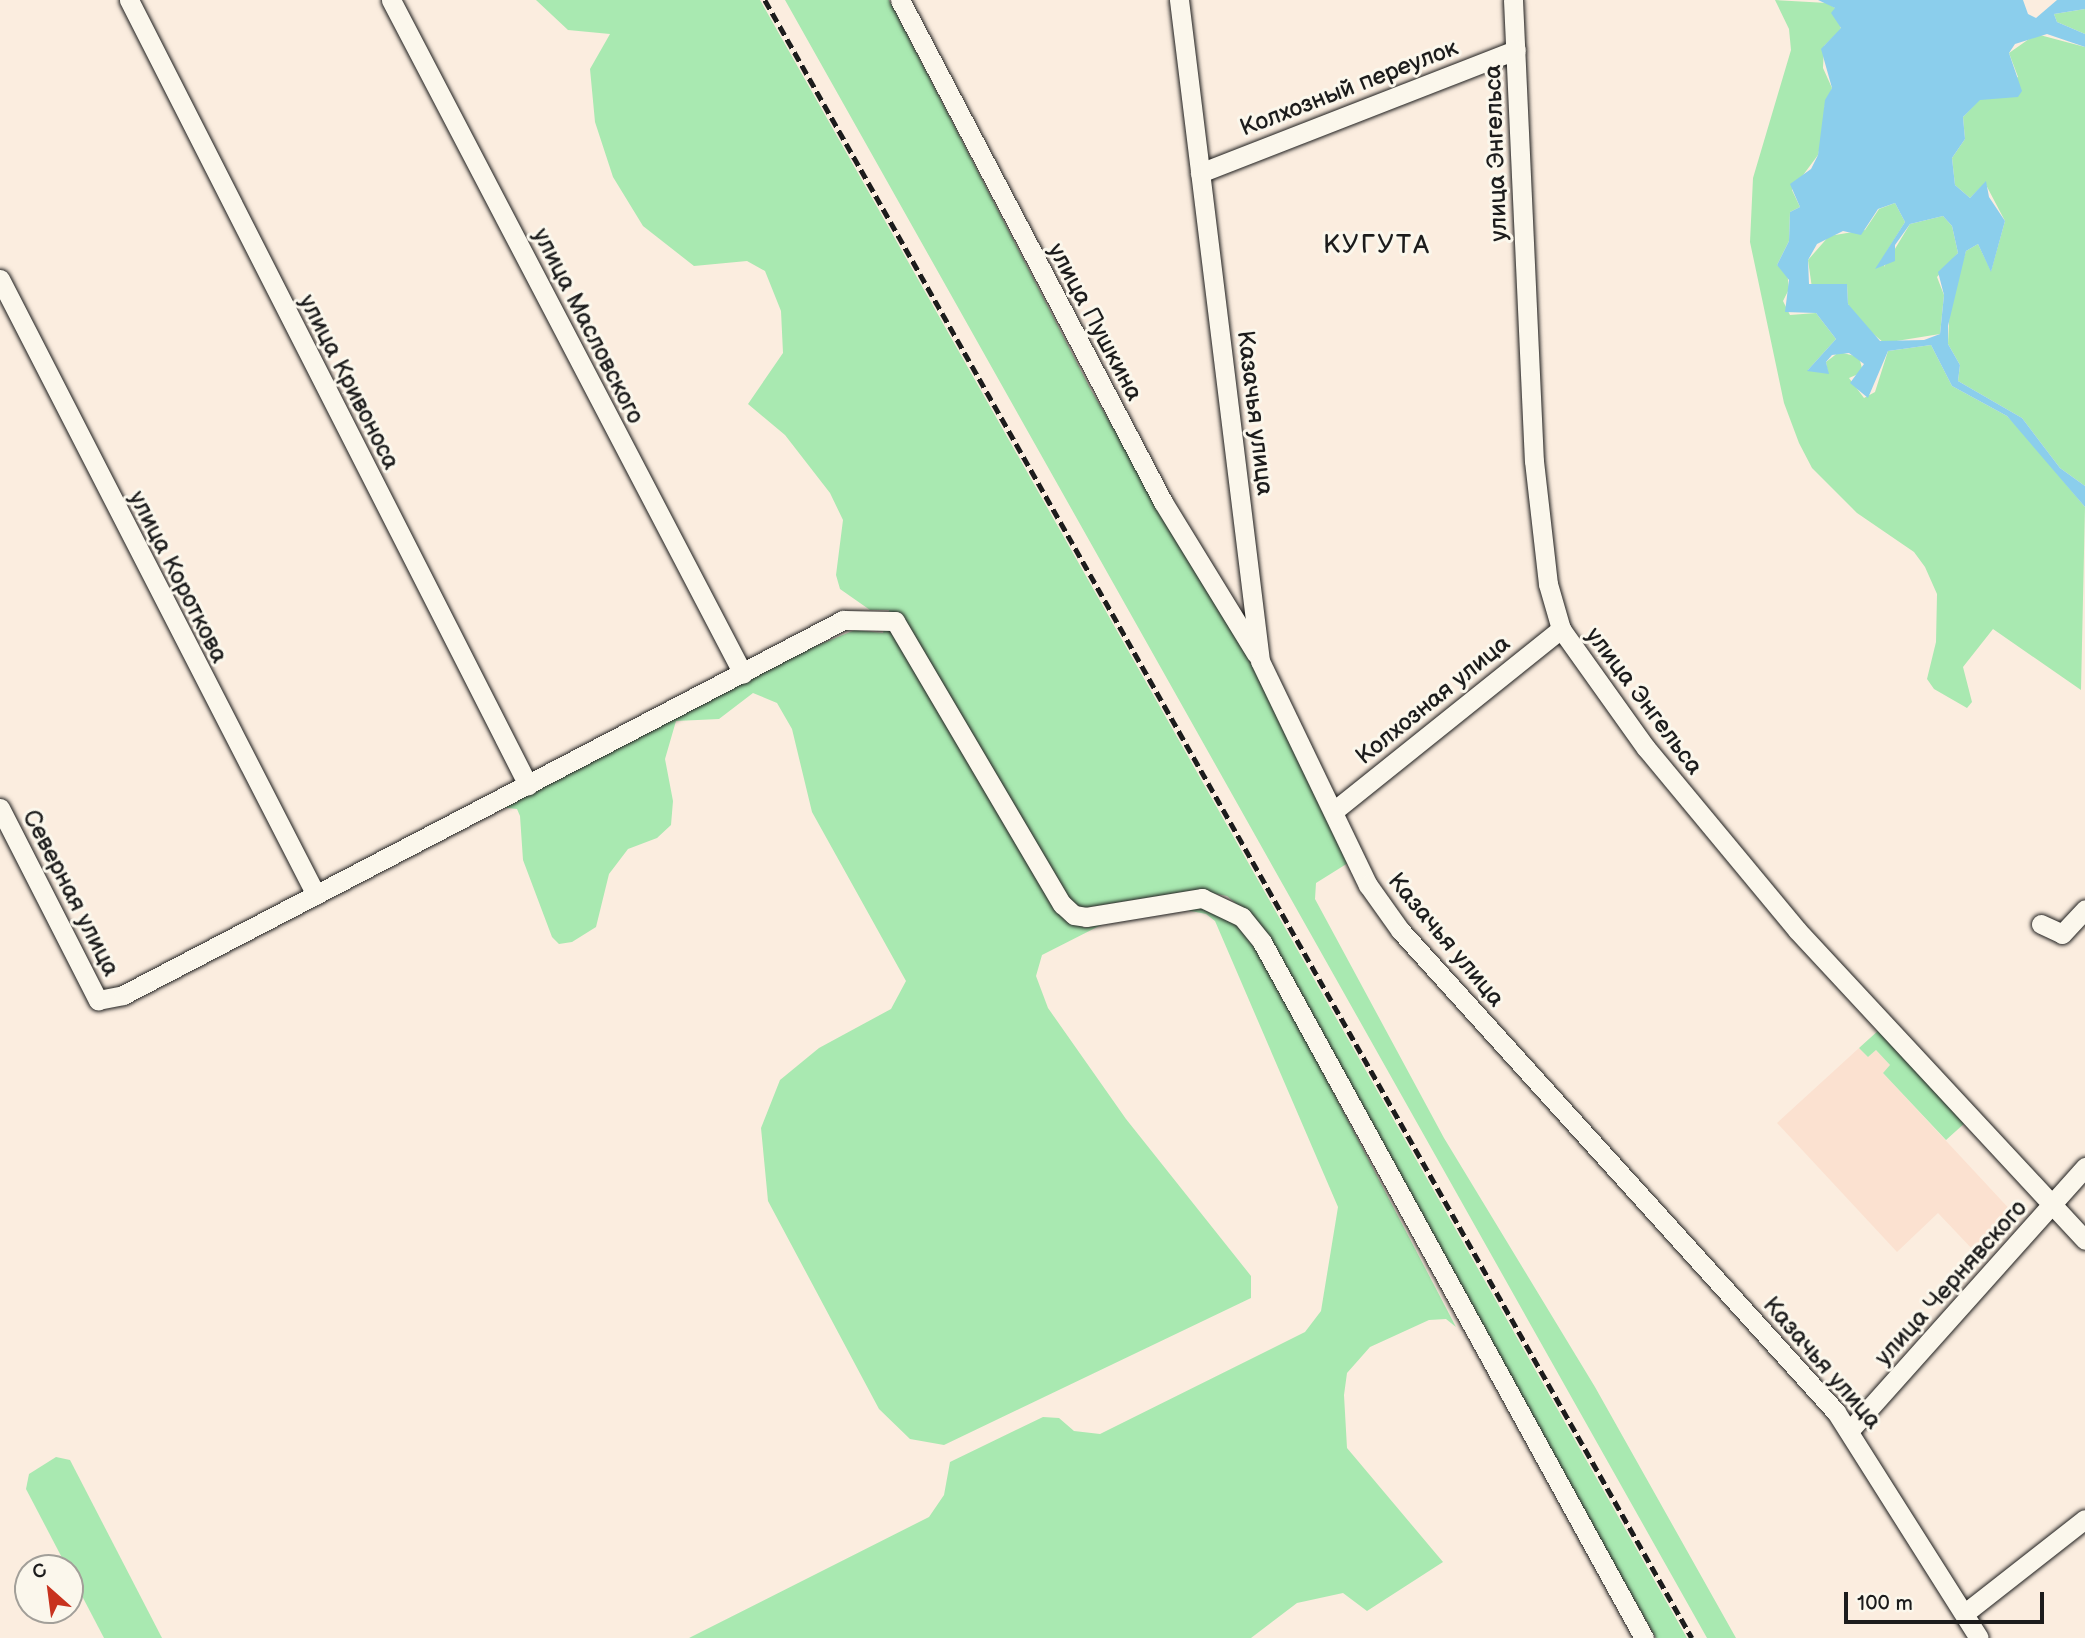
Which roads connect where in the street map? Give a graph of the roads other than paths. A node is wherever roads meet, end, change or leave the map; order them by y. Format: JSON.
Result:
{"nodes":[{"id":1,"x":129,"y":0,"type":"edge"},
{"id":2,"x":391,"y":0,"type":"edge"},
{"id":3,"x":900,"y":0,"type":"edge"},
{"id":4,"x":1179,"y":0,"type":"edge"},
{"id":5,"x":1513,"y":0,"type":"edge"},
{"id":6,"x":1516,"y":50,"type":"junction"},
{"id":7,"x":1200,"y":173,"type":"junction"},
{"id":8,"x":0,"y":279,"type":"edge"},
{"id":9,"x":1561,"y":629,"type":"junction"},
{"id":10,"x":1261,"y":661,"type":"junction"},
{"id":11,"x":743,"y":674,"type":"junction"},
{"id":12,"x":528,"y":785,"type":"junction"},
{"id":13,"x":0,"y":808,"type":"edge"},
{"id":14,"x":1335,"y":810,"type":"junction"},
{"id":15,"x":316,"y":895,"type":"junction"},
{"id":16,"x":2085,"y":909,"type":"edge"},
{"id":17,"x":2041,"y":924,"type":"dead end"},
{"id":18,"x":2085,"y":1167,"type":"edge"},
{"id":19,"x":2054,"y":1206,"type":"junction"},
{"id":20,"x":2085,"y":1240,"type":"edge"},
{"id":21,"x":1850,"y":1430,"type":"junction"},
{"id":22,"x":2085,"y":1519,"type":"edge"},
{"id":23,"x":1965,"y":1613,"type":"junction"},
{"id":24,"x":1644,"y":1638,"type":"edge"},
{"id":25,"x":1979,"y":1638,"type":"edge"}],
"edges":[{"from":1,"to":12,"type":"street","name":"улица Кривоноса"},
{"from":2,"to":11,"type":"street","name":"улица Масловского"},
{"from":3,"to":10,"type":"street","name":"улица Пушкина"},
{"from":4,"to":7,"type":"street","name":"Казачья улица"},
{"from":5,"to":6,"type":"street","name":"улица Энгельса"},
{"from":6,"to":7,"type":"street","name":"Колхозный переулок"},
{"from":6,"to":9,"type":"street","name":"улица Энгельса"},
{"from":7,"to":10,"type":"street","name":"Казачья улица"},
{"from":8,"to":15,"type":"street","name":"улица Короткова"},
{"from":9,"to":14,"type":"street","name":"Колхозная улица"},
{"from":9,"to":19,"type":"street","name":"улица Энгельса"},
{"from":10,"to":14,"type":"street","name":"Казачья улица"},
{"from":11,"to":12,"type":"street"},
{"from":11,"to":24,"type":"street"},
{"from":12,"to":15,"type":"street"},
{"from":13,"to":15,"type":"street","name":"Северная улица"},
{"from":14,"to":21,"type":"street","name":"Казачья улица"},
{"from":16,"to":17,"type":"street"},
{"from":18,"to":19,"type":"street","name":"улица Чернявского"},
{"from":19,"to":20,"type":"street","name":"улица Энгельса"},
{"from":19,"to":21,"type":"street","name":"улица Чернявского"},
{"from":21,"to":23,"type":"street","name":"Казачья улица"},
{"from":22,"to":23,"type":"street"},
{"from":23,"to":25,"type":"street","name":"Казачья улица"}]}
